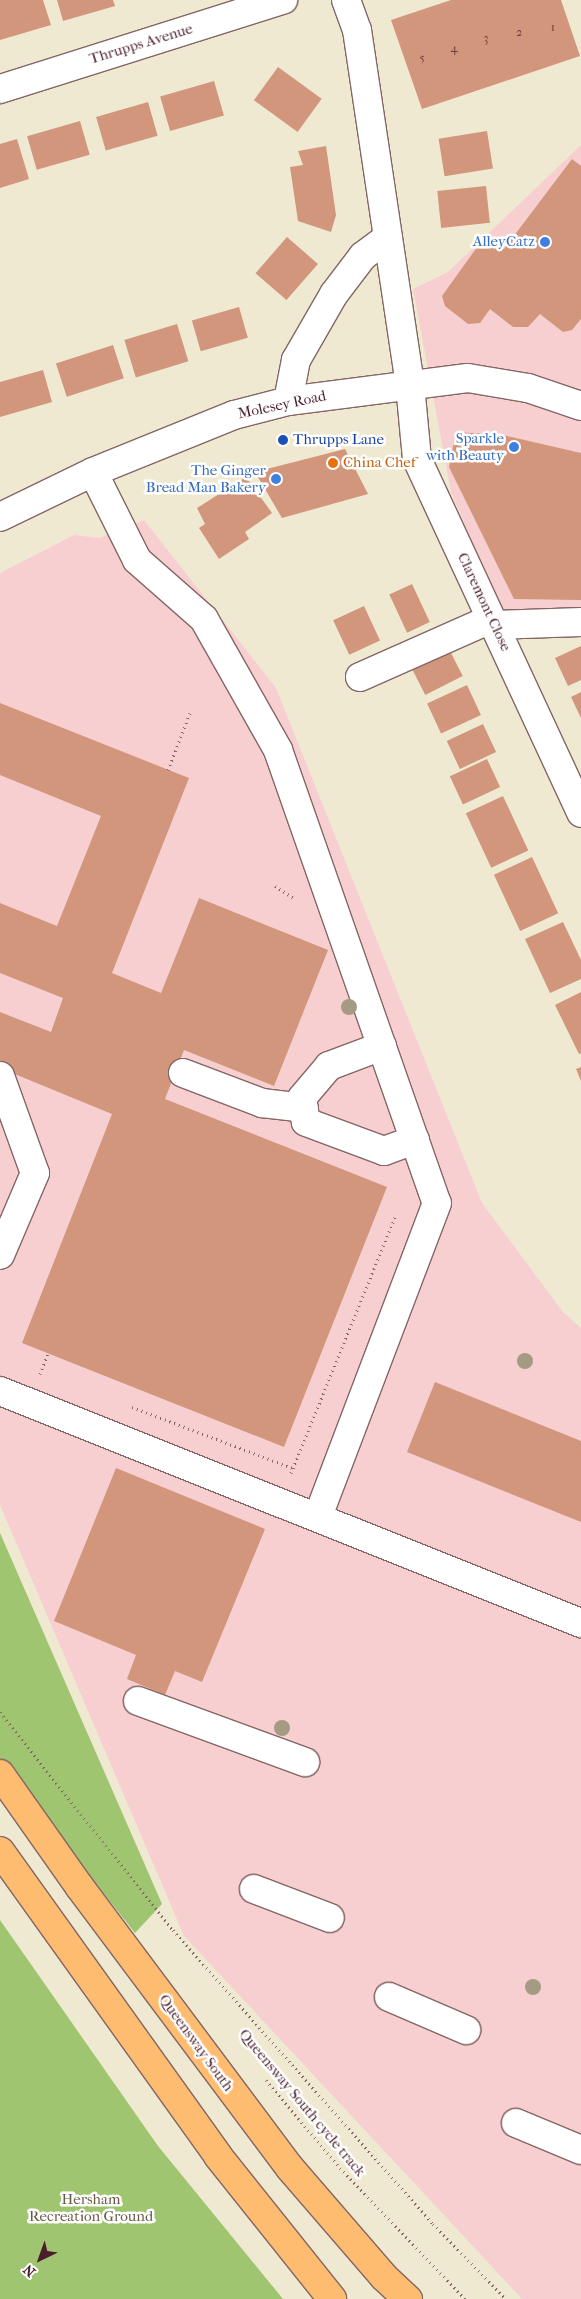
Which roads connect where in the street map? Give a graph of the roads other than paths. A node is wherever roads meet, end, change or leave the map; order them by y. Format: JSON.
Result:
{"nodes":[{"id":1,"x":283,"y":0,"type":"edge"},
{"id":2,"x":354,"y":3,"type":"edge"},
{"id":3,"x":0,"y":89,"type":"edge"},
{"id":4,"x":388,"y":237,"type":"junction"},
{"id":5,"x":410,"y":385,"type":"junction"},
{"id":6,"x":288,"y":401,"type":"junction"},
{"id":7,"x":581,"y":406,"type":"edge"},
{"id":8,"x":93,"y":472,"type":"junction"},
{"id":9,"x":0,"y":518,"type":"edge"},
{"id":10,"x":493,"y":622,"type":"junction"},
{"id":11,"x":581,"y":622,"type":"edge"},
{"id":12,"x":360,"y":678,"type":"dead end"},
{"id":13,"x":581,"y":813,"type":"edge"},
{"id":14,"x":382,"y":1046,"type":"junction"},
{"id":15,"x":183,"y":1073,"type":"dead end"},
{"id":16,"x":0,"y":1076,"type":"edge"},
{"id":17,"x":304,"y":1108,"type":"junction"},
{"id":18,"x":415,"y":1140,"type":"junction"},
{"id":19,"x":0,"y":1255,"type":"edge"},
{"id":20,"x":0,"y":1391,"type":"edge"},
{"id":21,"x":318,"y":1517,"type":"junction"},
{"id":22,"x":581,"y":1623,"type":"edge"},
{"id":23,"x":138,"y":1700,"type":"dead end"},
{"id":24,"x":305,"y":1762,"type":"dead end"},
{"id":25,"x":0,"y":1774,"type":"edge"},
{"id":26,"x":0,"y":1852,"type":"edge"},
{"id":27,"x":254,"y":1889,"type":"dead end"},
{"id":28,"x":330,"y":1918,"type":"dead end"},
{"id":29,"x":389,"y":1997,"type":"dead end"},
{"id":30,"x":466,"y":2030,"type":"dead end"},
{"id":31,"x":516,"y":2122,"type":"dead end"},
{"id":32,"x":581,"y":2150,"type":"edge"},
{"id":33,"x":332,"y":2299,"type":"edge"},
{"id":34,"x":408,"y":2299,"type":"edge"}],
"edges":[{"from":1,"to":3,"type":"street","name":"Thrupps Avenue"},
{"from":2,"to":4,"type":"street"},
{"from":4,"to":5,"type":"street"},
{"from":4,"to":6,"type":"street"},
{"from":5,"to":6,"type":"street","name":"Molesey Road"},
{"from":5,"to":7,"type":"street","name":"Molesey Road"},
{"from":5,"to":10,"type":"street","name":"Claremont Close"},
{"from":6,"to":8,"type":"street","name":"Molesey Road"},
{"from":8,"to":9,"type":"street","name":"Molesey Road"},
{"from":8,"to":14,"type":"street"},
{"from":10,"to":11,"type":"street"},
{"from":10,"to":12,"type":"street"},
{"from":10,"to":13,"type":"street","name":"Claremont Close"},
{"from":14,"to":17,"type":"street"},
{"from":14,"to":18,"type":"street"},
{"from":15,"to":17,"type":"street"},
{"from":16,"to":19,"type":"street"},
{"from":17,"to":18,"type":"street"},
{"from":18,"to":21,"type":"street"},
{"from":20,"to":21,"type":"street"},
{"from":21,"to":22,"type":"street"},
{"from":23,"to":24,"type":"street"},
{"from":25,"to":34,"type":"main road","name":"Queensway South"},
{"from":26,"to":33,"type":"main road"},
{"from":27,"to":28,"type":"street"},
{"from":29,"to":30,"type":"street"},
{"from":31,"to":32,"type":"street"}]}
